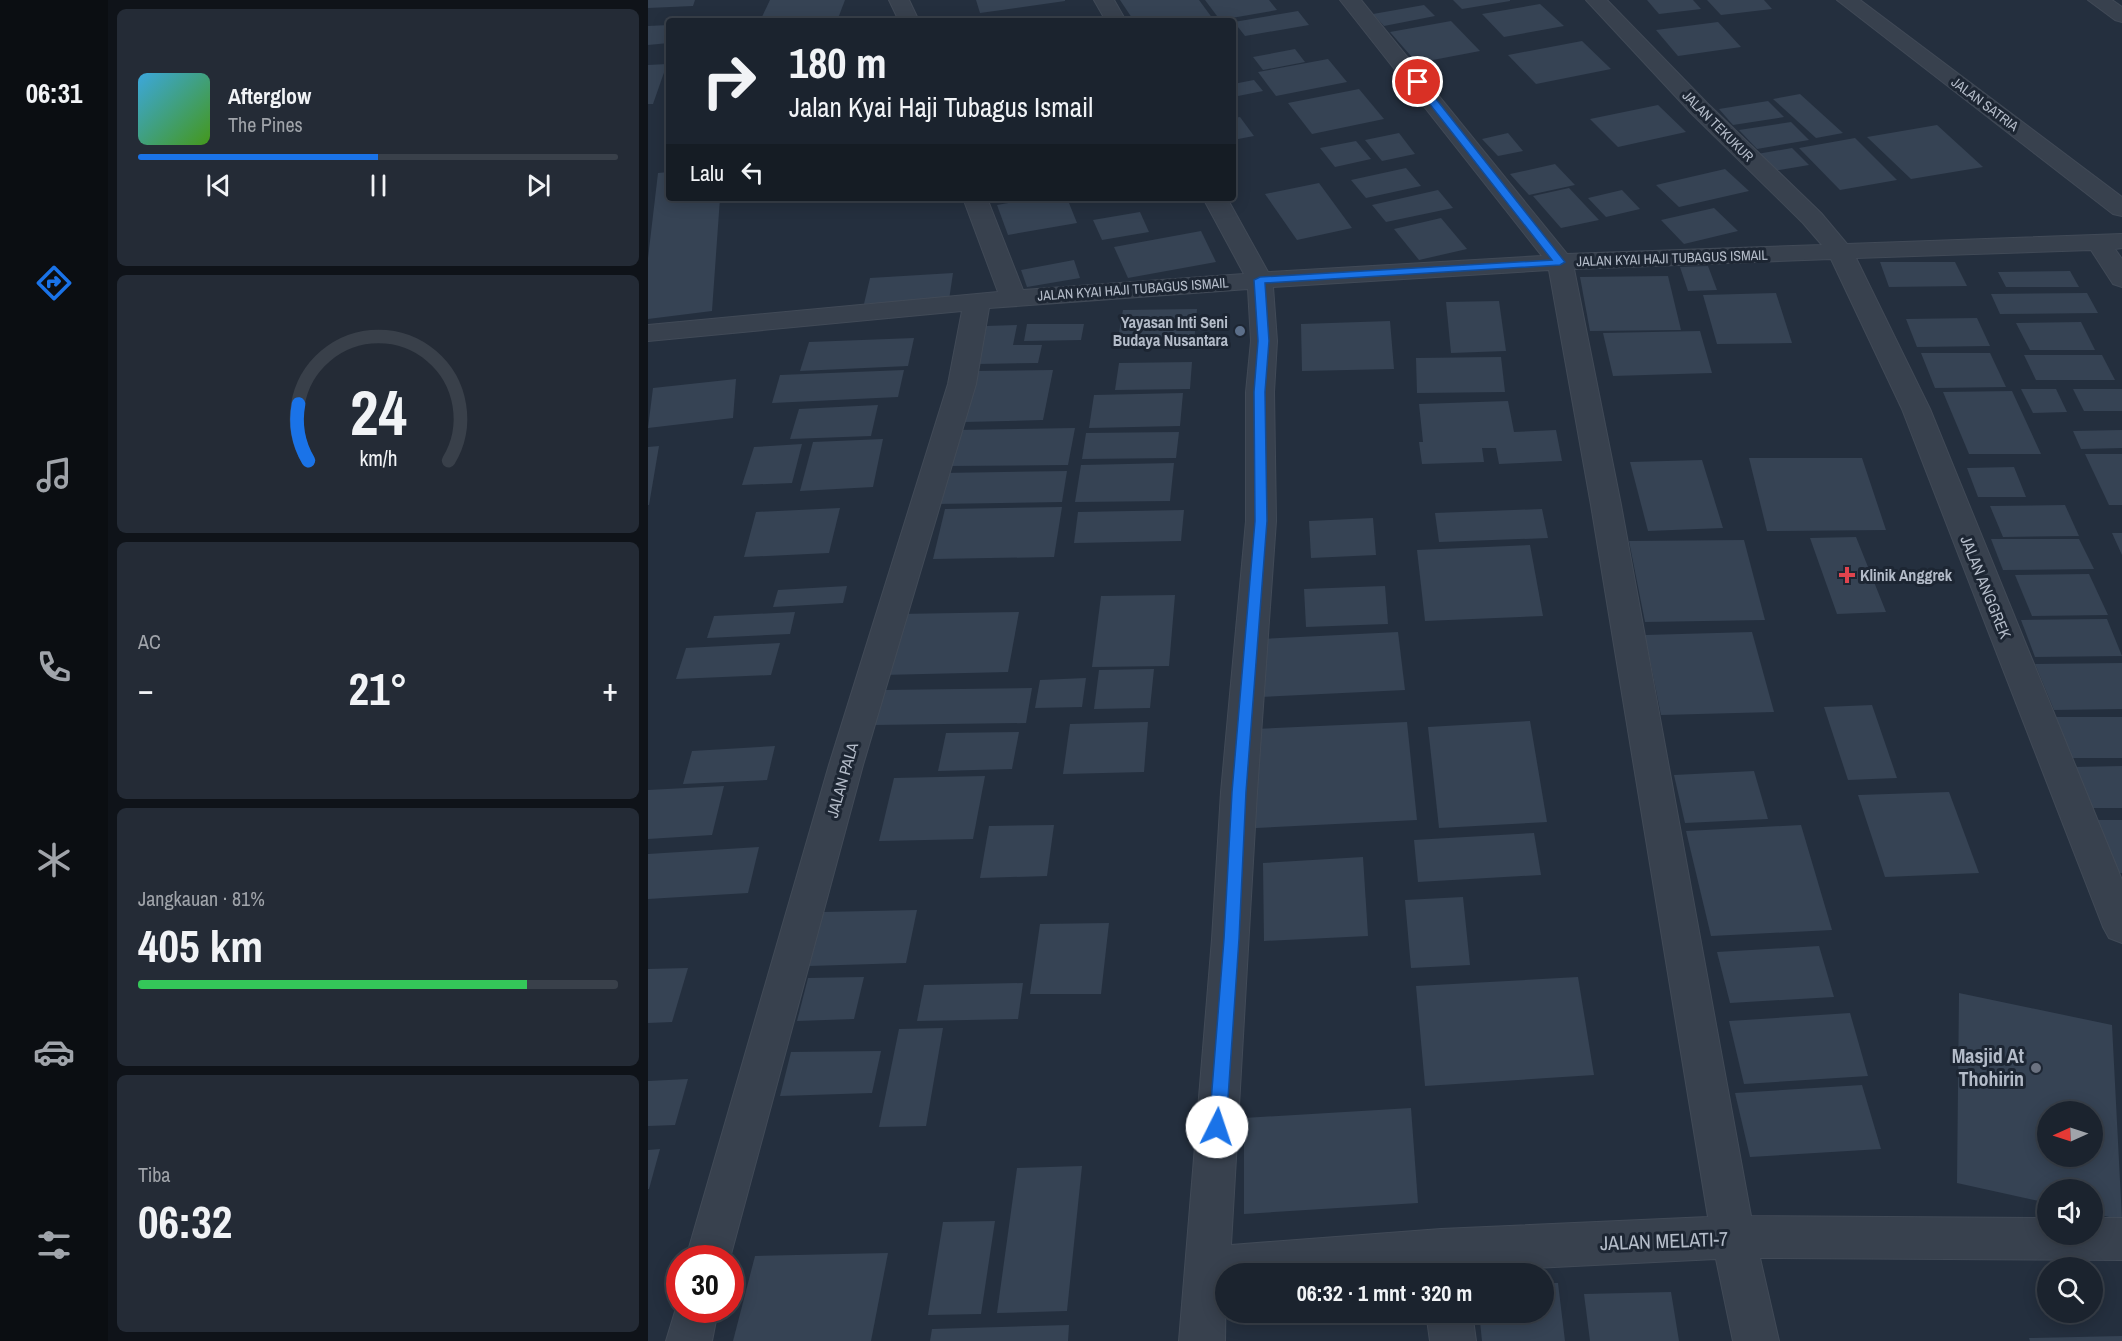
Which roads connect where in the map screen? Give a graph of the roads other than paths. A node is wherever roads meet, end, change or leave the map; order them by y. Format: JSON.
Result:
{"nodes":[{"id":1,"x":899,"y":0,"type":"edge"},
{"id":2,"x":1104,"y":0,"type":"edge"},
{"id":3,"x":1350,"y":0,"type":"edge"},
{"id":4,"x":1596,"y":0,"type":"edge"},
{"id":5,"x":1847,"y":0,"type":"edge"},
{"id":6,"x":2098,"y":0,"type":"edge"},
{"id":7,"x":2122,"y":16,"type":"edge"},
{"id":8,"x":908,"y":18,"type":"edge"},
{"id":9,"x":1114,"y":18,"type":"edge"},
{"id":10,"x":976,"y":201,"type":"edge"},
{"id":11,"x":1217,"y":201,"type":"edge"},
{"id":12,"x":2122,"y":210,"type":"edge"},
{"id":13,"x":2110,"y":241,"type":"edge"},
{"id":14,"x":1840,"y":251,"type":"junction"},
{"id":15,"x":1560,"y":262,"type":"junction"},
{"id":16,"x":2122,"y":279,"type":"edge"},
{"id":17,"x":1260,"y":280,"type":"junction"},
{"id":18,"x":1013,"y":298,"type":"junction"},
{"id":19,"x":977,"y":302,"type":"junction"},
{"id":20,"x":648,"y":333,"type":"edge"},
{"id":21,"x":2122,"y":927,"type":"edge"},
{"id":22,"x":1733,"y":1238,"type":"junction"},
{"id":23,"x":2122,"y":1239,"type":"edge"},
{"id":24,"x":712,"y":1245,"type":"edge"},
{"id":25,"x":1443,"y":1262,"type":"edge"},
{"id":26,"x":1207,"y":1268,"type":"junction"},
{"id":27,"x":693,"y":1323,"type":"edge"},
{"id":28,"x":1451,"y":1323,"type":"edge"},
{"id":29,"x":689,"y":1341,"type":"edge"},
{"id":30,"x":1202,"y":1341,"type":"edge"},
{"id":31,"x":1453,"y":1341,"type":"edge"},
{"id":32,"x":1756,"y":1341,"type":"edge"}],
"edges":[{"from":1,"to":8,"type":"street"},
{"from":2,"to":9,"type":"street"},
{"from":3,"to":15,"type":"street"},
{"from":4,"to":14,"type":"street","name":"JALAN TEKUKUR"},
{"from":5,"to":12,"type":"street","name":"JALAN SATRIA"},
{"from":6,"to":7,"type":"street"},
{"from":10,"to":18,"type":"street"},
{"from":11,"to":17,"type":"street"},
{"from":13,"to":14,"type":"street","name":"JALAN KYAI HAJI TUBAGUS ISMAIL"},
{"from":13,"to":16,"type":"street"},
{"from":14,"to":15,"type":"street","name":"JALAN KYAI HAJI TUBAGUS ISMAIL"},
{"from":14,"to":21,"type":"street","name":"JALAN ANGGREK"},
{"from":15,"to":17,"type":"street","name":"JALAN KYAI HAJI TUBAGUS ISMAIL"},
{"from":15,"to":22,"type":"street"},
{"from":17,"to":18,"type":"street","name":"JALAN KYAI HAJI TUBAGUS ISMAIL"},
{"from":17,"to":26,"type":"street"},
{"from":18,"to":19,"type":"street","name":"JALAN KYAI HAJI TUBAGUS ISMAIL"},
{"from":19,"to":20,"type":"street","name":"JALAN KYAI HAJI TUBAGUS ISMAIL"},
{"from":19,"to":24,"type":"street","name":"JALAN PALA"},
{"from":22,"to":23,"type":"street","name":"JALAN MELATI-7"},
{"from":22,"to":25,"type":"street","name":"JALAN MELATI-7"},
{"from":22,"to":32,"type":"street"},
{"from":25,"to":26,"type":"street","name":"JALAN MELATI-7"},
{"from":26,"to":30,"type":"street"},
{"from":27,"to":29,"type":"street"},
{"from":28,"to":31,"type":"street"}]}
